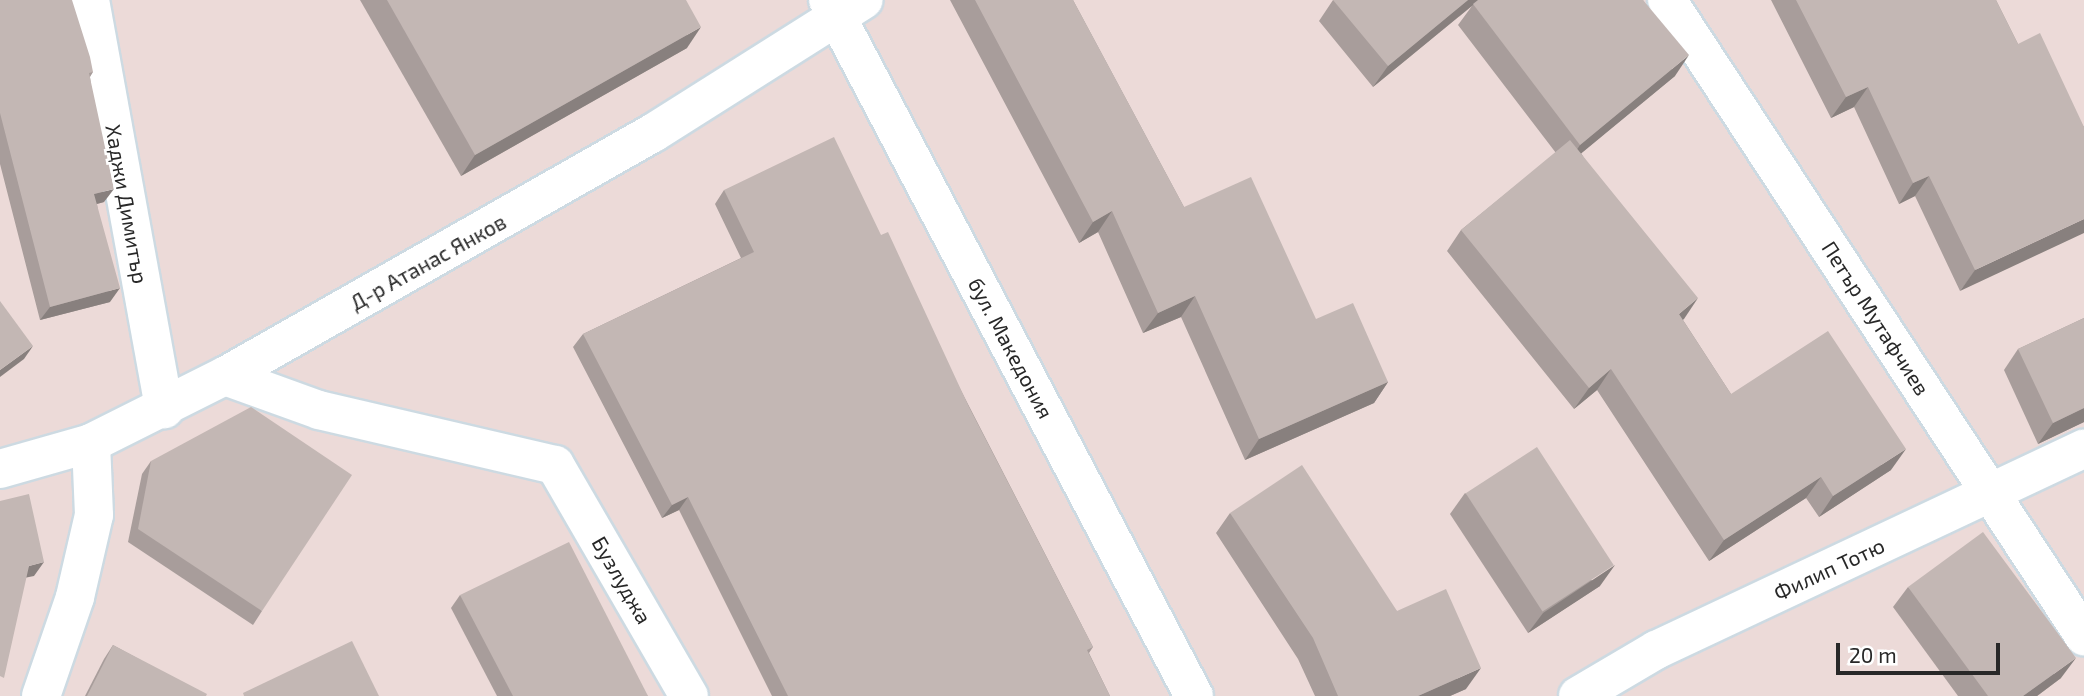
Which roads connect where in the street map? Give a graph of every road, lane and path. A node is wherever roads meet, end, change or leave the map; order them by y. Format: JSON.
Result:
{"nodes":[{"id":1,"x":90,"y":0,"type":"edge"},
{"id":2,"x":1667,"y":0,"type":"edge"},
{"id":3,"x":843,"y":6,"type":"edge"},
{"id":4,"x":225,"y":376,"type":"junction"},
{"id":5,"x":164,"y":409,"type":"junction"},
{"id":6,"x":91,"y":443,"type":"junction"},
{"id":7,"x":2084,"y":449,"type":"edge"},
{"id":8,"x":0,"y":469,"type":"edge"},
{"id":9,"x":1991,"y":493,"type":"junction"},
{"id":10,"x":2084,"y":636,"type":"edge"},
{"id":11,"x":41,"y":696,"type":"edge"},
{"id":12,"x":689,"y":696,"type":"edge"},
{"id":13,"x":1194,"y":696,"type":"edge"},
{"id":14,"x":1578,"y":696,"type":"edge"}],
"edges":[{"from":1,"to":5,"type":"street","name":"Хаджи Димитър"},
{"from":2,"to":9,"type":"street","name":"Петър Мутафчиев"},
{"from":3,"to":4,"type":"street","name":"Д-р Атанас Янков"},
{"from":3,"to":13,"type":"street","name":"бул. Македония"},
{"from":4,"to":5,"type":"street","name":"Д-р Атанас Янков"},
{"from":4,"to":12,"type":"street","name":"Бузлуджа"},
{"from":5,"to":6,"type":"street","name":"Д-р Атанас Янков"},
{"from":6,"to":8,"type":"street","name":"Д-р Атанас Янков"},
{"from":6,"to":11,"type":"street"},
{"from":7,"to":9,"type":"street","name":"Филип Тотю"},
{"from":9,"to":10,"type":"street","name":"Петър Мутафчиев"},
{"from":9,"to":14,"type":"street","name":"Филип Тотю"}]}
